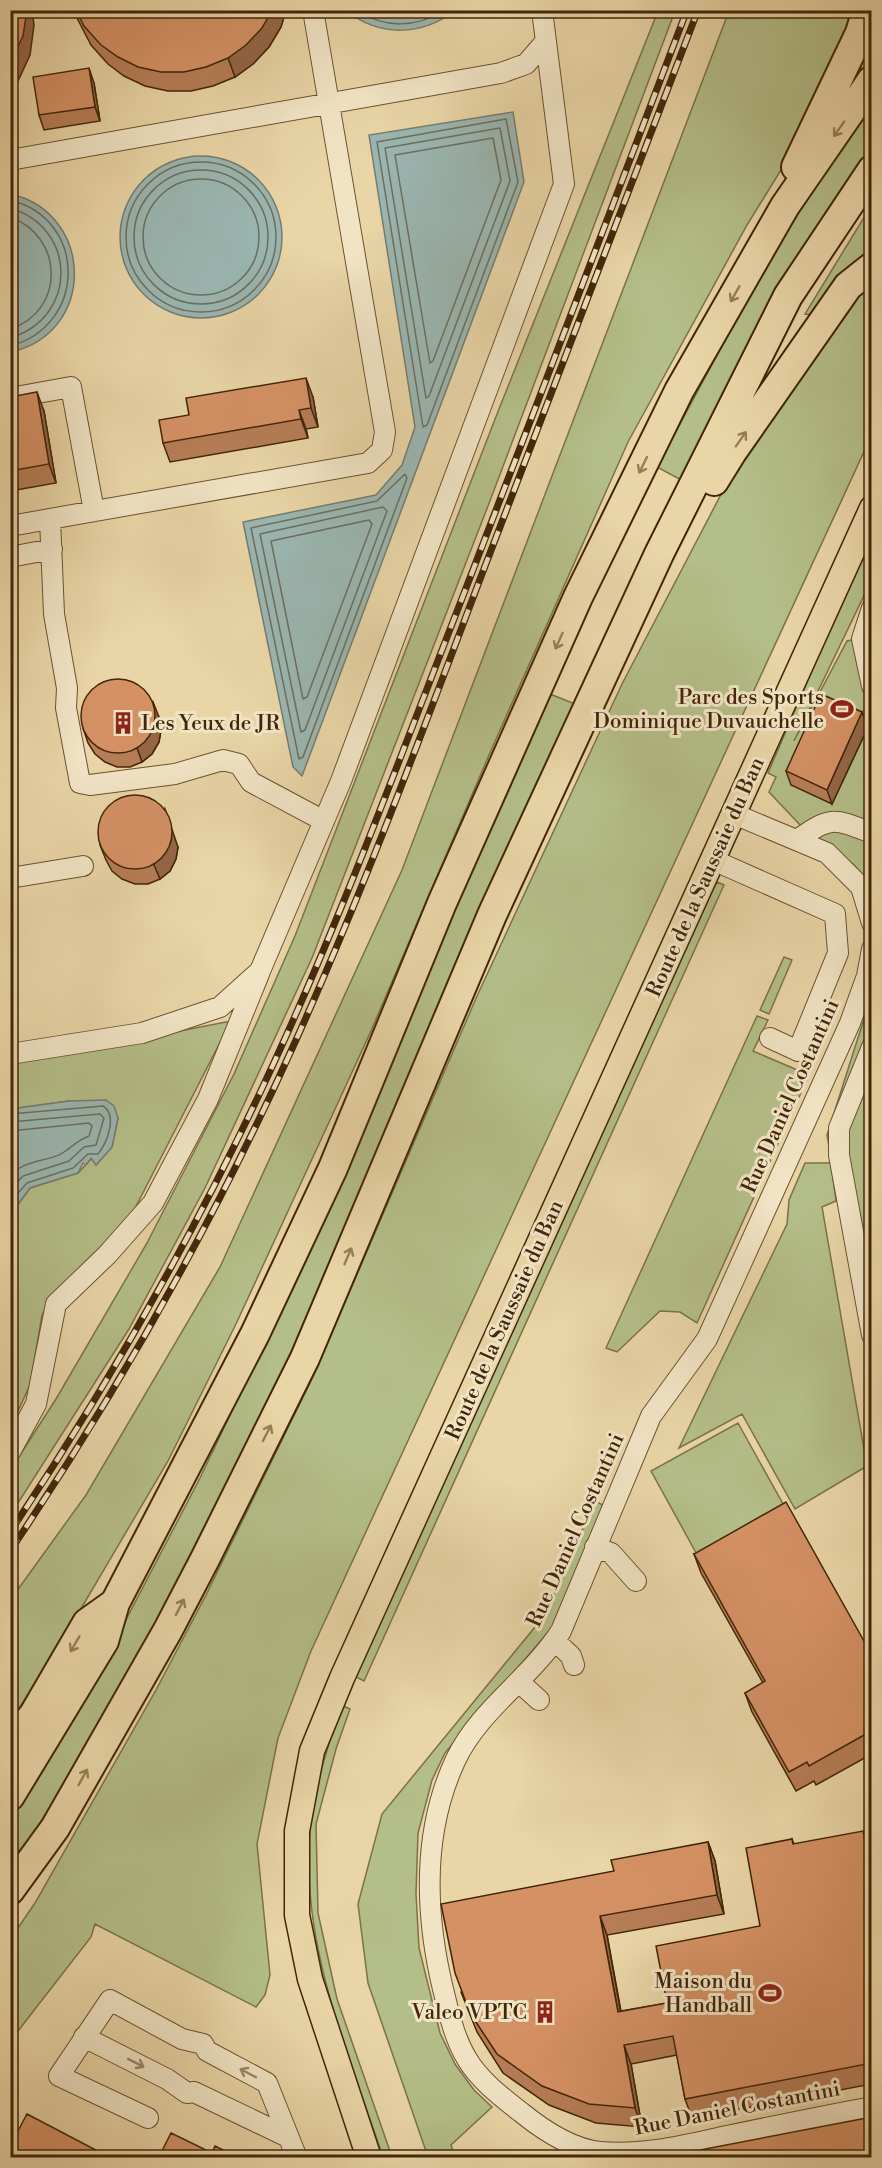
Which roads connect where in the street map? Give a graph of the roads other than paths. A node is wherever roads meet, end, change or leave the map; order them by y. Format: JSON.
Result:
{"nodes":[{"id":1,"x":313,"y":10,"type":"edge"},
{"id":2,"x":542,"y":10,"type":"edge"},
{"id":3,"x":867,"y":10,"type":"edge"},
{"id":4,"x":546,"y":41,"type":"junction"},
{"id":5,"x":872,"y":80,"type":"edge"},
{"id":6,"x":330,"y":103,"type":"junction"},
{"id":7,"x":10,"y":160,"type":"edge"},
{"id":8,"x":872,"y":170,"type":"edge"},
{"id":9,"x":785,"y":206,"type":"junction"},
{"id":10,"x":872,"y":267,"type":"edge"},
{"id":11,"x":10,"y":398,"type":"edge"},
{"id":12,"x":872,"y":508,"type":"edge"},
{"id":13,"x":94,"y":512,"type":"junction"},
{"id":14,"x":50,"y":519,"type":"junction"},
{"id":15,"x":10,"y":526,"type":"edge"},
{"id":16,"x":52,"y":549,"type":"junction"},
{"id":17,"x":659,"y":554,"type":"junction"},
{"id":18,"x":10,"y":557,"type":"edge"},
{"id":19,"x":872,"y":608,"type":"edge"},
{"id":20,"x":872,"y":686,"type":"edge"},
{"id":21,"x":734,"y":814,"type":"junction"},
{"id":22,"x":324,"y":821,"type":"junction"},
{"id":23,"x":872,"y":833,"type":"edge"},
{"id":24,"x":796,"y":840,"type":"junction"},
{"id":25,"x":713,"y":860,"type":"junction"},
{"id":26,"x":83,"y":866,"type":"dead end"},
{"id":27,"x":10,"y":878,"type":"edge"},
{"id":28,"x":872,"y":923,"type":"edge"},
{"id":29,"x":872,"y":949,"type":"edge"},
{"id":30,"x":260,"y":971,"type":"junction"},
{"id":31,"x":770,"y":1038,"type":"dead end"},
{"id":32,"x":872,"y":1047,"type":"edge"},
{"id":33,"x":10,"y":1054,"type":"edge"},
{"id":34,"x":871,"y":1331,"type":"edge"},
{"id":35,"x":10,"y":1452,"type":"edge"},
{"id":36,"x":595,"y":1547,"type":"junction"},
{"id":37,"x":636,"y":1581,"type":"dead end"},
{"id":38,"x":115,"y":1603,"type":"junction"},
{"id":39,"x":555,"y":1641,"type":"junction"},
{"id":40,"x":574,"y":1665,"type":"dead end"},
{"id":41,"x":519,"y":1682,"type":"junction"},
{"id":42,"x":539,"y":1700,"type":"dead end"},
{"id":43,"x":10,"y":1745,"type":"edge"},
{"id":44,"x":10,"y":1796,"type":"edge"},
{"id":45,"x":10,"y":1890,"type":"edge"},
{"id":46,"x":84,"y":2037,"type":"junction"},
{"id":47,"x":872,"y":2107,"type":"edge"},
{"id":48,"x":148,"y":2118,"type":"dead end"},
{"id":49,"x":288,"y":2137,"type":"junction"},
{"id":50,"x":640,"y":2155,"type":"edge"},
{"id":51,"x":297,"y":2157,"type":"edge"},
{"id":52,"x":369,"y":2157,"type":"edge"}],
"edges":[{"from":1,"to":6,"type":"street"},
{"from":2,"to":4,"type":"street"},
{"from":3,"to":9,"type":"highway"},
{"from":4,"to":6,"type":"street"},
{"from":4,"to":22,"type":"street"},
{"from":5,"to":9,"type":"highway","one_way":true},
{"from":6,"to":7,"type":"street"},
{"from":6,"to":13,"type":"street"},
{"from":8,"to":17,"type":"highway"},
{"from":9,"to":38,"type":"highway","one_way":true},
{"from":17,"to":10,"type":"highway","one_way":true},
{"from":11,"to":13,"type":"street"},
{"from":12,"to":21,"type":"main road","name":"Route de la Saussaie du Ban"},
{"from":13,"to":14,"type":"street"},
{"from":14,"to":15,"type":"street"},
{"from":14,"to":16,"type":"street"},
{"from":16,"to":18,"type":"street"},
{"from":16,"to":22,"type":"street"},
{"from":45,"to":17,"type":"highway","one_way":true},
{"from":19,"to":20,"type":"street"},
{"from":21,"to":24,"type":"street"},
{"from":21,"to":25,"type":"main road","name":"Route de la Saussaie du Ban"},
{"from":22,"to":30,"type":"street"},
{"from":23,"to":24,"type":"street"},
{"from":24,"to":28,"type":"street"},
{"from":25,"to":31,"type":"street"},
{"from":25,"to":52,"type":"main road","name":"Route de la Saussaie du Ban"},
{"from":26,"to":27,"type":"street"},
{"from":29,"to":36,"type":"street","name":"Rue Daniel Costantini"},
{"from":30,"to":33,"type":"street"},
{"from":30,"to":35,"type":"street"},
{"from":32,"to":34,"type":"street"},
{"from":36,"to":37,"type":"street"},
{"from":36,"to":39,"type":"street","name":"Rue Daniel Costantini"},
{"from":38,"to":43,"type":"highway","one_way":true},
{"from":38,"to":44,"type":"highway"},
{"from":39,"to":40,"type":"street"},
{"from":39,"to":41,"type":"street","name":"Rue Daniel Costantini"},
{"from":41,"to":42,"type":"street"},
{"from":41,"to":50,"type":"street","name":"Rue Daniel Costantini"},
{"from":46,"to":48,"type":"street"},
{"from":46,"to":49,"type":"street","one_way":true},
{"from":49,"to":46,"type":"street","one_way":true},
{"from":47,"to":50,"type":"street","name":"Rue Daniel Costantini"},
{"from":49,"to":51,"type":"street"}]}
